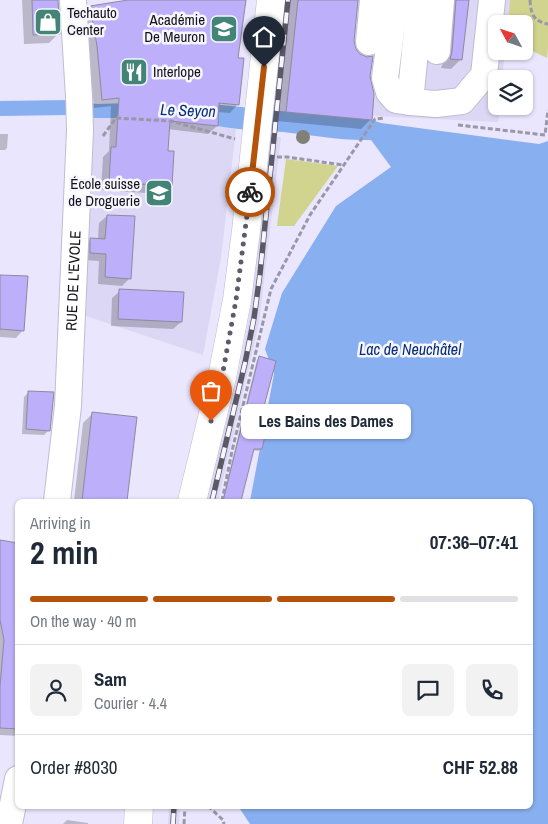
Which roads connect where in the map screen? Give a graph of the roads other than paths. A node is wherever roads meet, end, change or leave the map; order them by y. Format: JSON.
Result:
{"nodes":[{"id":1,"x":73,"y":0,"type":"edge"},
{"id":2,"x":271,"y":0,"type":"edge"},
{"id":3,"x":373,"y":0,"type":"edge"},
{"id":4,"x":394,"y":0,"type":"edge"},
{"id":5,"x":420,"y":0,"type":"edge"},
{"id":6,"x":441,"y":0,"type":"edge"},
{"id":7,"x":492,"y":0,"type":"edge"},
{"id":8,"x":369,"y":42,"type":"dead end"},
{"id":9,"x":436,"y":51,"type":"dead end"},
{"id":10,"x":410,"y":102,"type":"junction"},
{"id":11,"x":57,"y":499,"type":"edge"},
{"id":12,"x":192,"y":499,"type":"edge"},
{"id":13,"x":15,"y":794,"type":"edge"},
{"id":14,"x":139,"y":809,"type":"edge"},
{"id":15,"x":156,"y":809,"type":"edge"},
{"id":16,"x":9,"y":824,"type":"edge"},
{"id":17,"x":138,"y":824,"type":"edge"},
{"id":18,"x":155,"y":824,"type":"edge"}],
"edges":[{"from":1,"to":11,"type":"street","name":"RUE DE L'EVOLE"},
{"from":2,"to":12,"type":"main road"},
{"from":3,"to":8,"type":"street"},
{"from":4,"to":10,"type":"street"},
{"from":5,"to":10,"type":"street"},
{"from":6,"to":9,"type":"street"},
{"from":7,"to":10,"type":"street"},
{"from":13,"to":16,"type":"street"},
{"from":14,"to":17,"type":"main road"},
{"from":15,"to":18,"type":"main road"}]}
